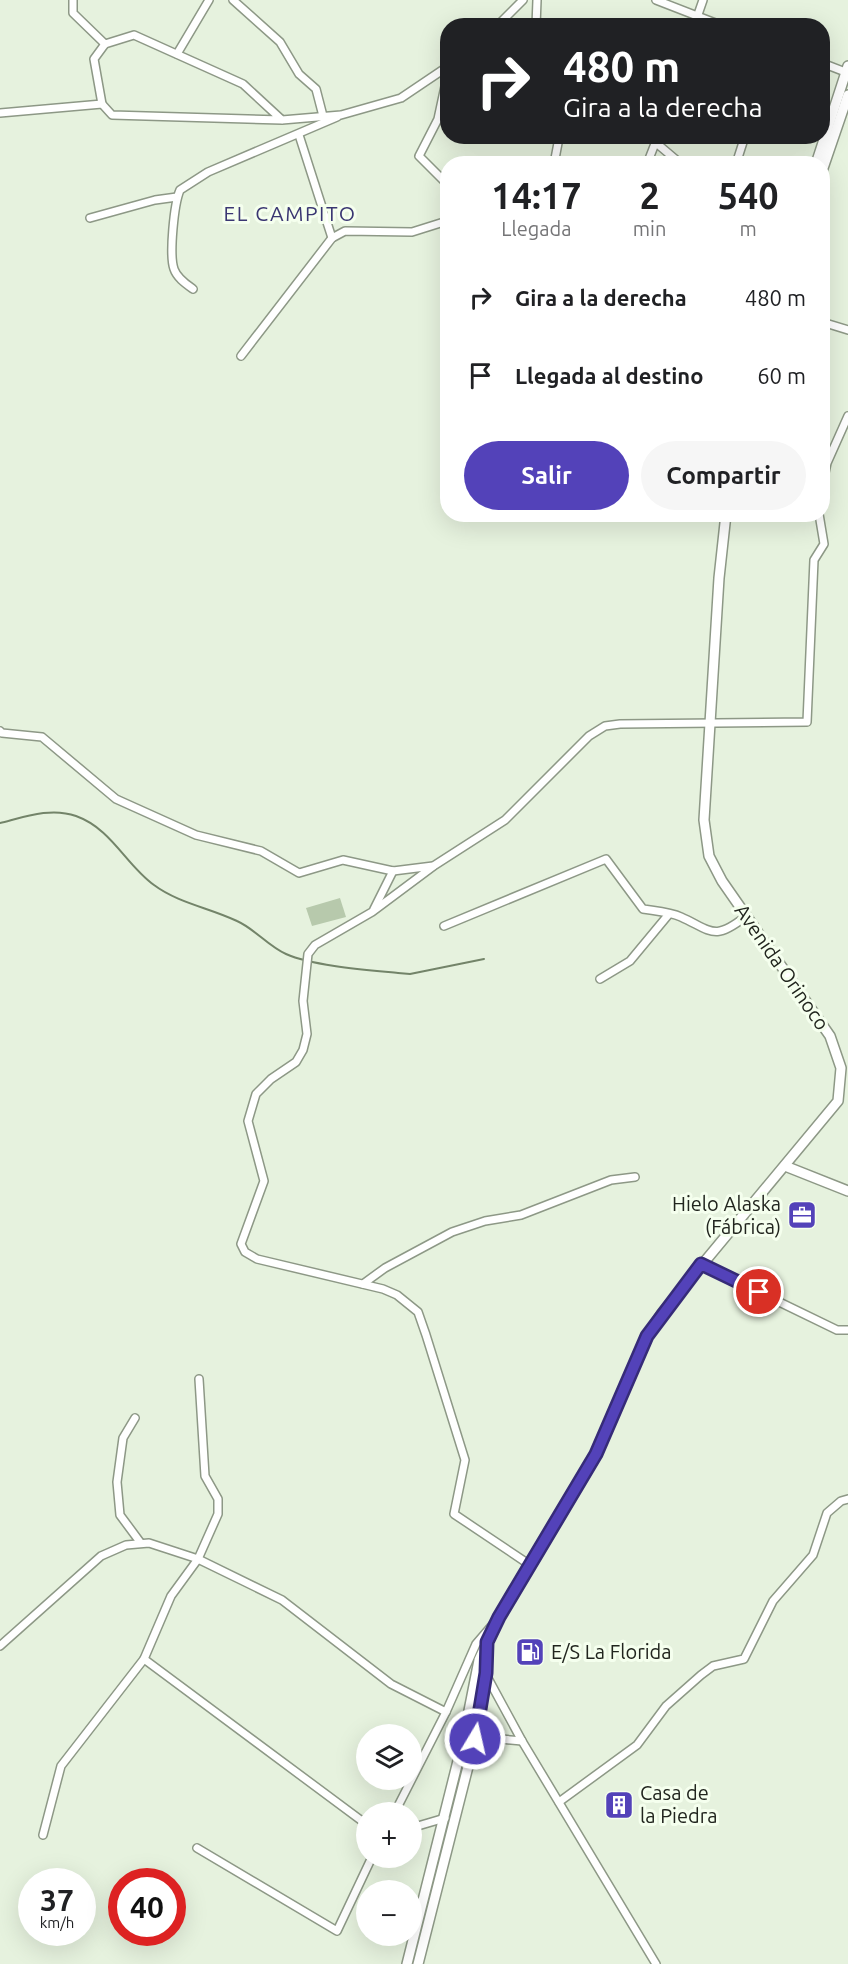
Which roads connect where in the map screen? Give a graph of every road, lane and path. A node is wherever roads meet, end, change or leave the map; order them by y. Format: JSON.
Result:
{"nodes":[{"id":1,"x":74,"y":0,"type":"edge"},
{"id":2,"x":209,"y":0,"type":"edge"},
{"id":3,"x":233,"y":0,"type":"edge"},
{"id":4,"x":523,"y":0,"type":"edge"},
{"id":5,"x":537,"y":0,"type":"edge"},
{"id":6,"x":656,"y":0,"type":"edge"},
{"id":7,"x":703,"y":0,"type":"edge"},
{"id":8,"x":698,"y":16,"type":"junction"},
{"id":9,"x":505,"y":18,"type":"edge"},
{"id":10,"x":536,"y":18,"type":"edge"},
{"id":11,"x":703,"y":18,"type":"edge"},
{"id":12,"x":105,"y":44,"type":"junction"},
{"id":13,"x":177,"y":54,"type":"junction"},
{"id":14,"x":830,"y":65,"type":"edge"},
{"id":15,"x":847,"y":70,"type":"edge"},
{"id":16,"x":440,"y":72,"type":"edge"},
{"id":17,"x":848,"y":95,"type":"edge"},
{"id":18,"x":102,"y":104,"type":"junction"},
{"id":19,"x":440,"y":110,"type":"edge"},
{"id":20,"x":0,"y":113,"type":"edge"},
{"id":21,"x":341,"y":115,"type":"junction"},
{"id":22,"x":323,"y":116,"type":"junction"},
{"id":23,"x":282,"y":120,"type":"junction"},
{"id":24,"x":830,"y":122,"type":"edge"},
{"id":25,"x":299,"y":135,"type":"junction"},
{"id":26,"x":661,"y":144,"type":"edge"},
{"id":27,"x":673,"y":156,"type":"edge"},
{"id":28,"x":827,"y":156,"type":"edge"},
{"id":29,"x":440,"y":177,"type":"edge"},
{"id":30,"x":177,"y":197,"type":"junction"},
{"id":31,"x":90,"y":218,"type":"dead end"},
{"id":32,"x":440,"y":223,"type":"edge"},
{"id":33,"x":333,"y":238,"type":"junction"},
{"id":34,"x":193,"y":290,"type":"dead end"},
{"id":35,"x":830,"y":324,"type":"edge"},
{"id":36,"x":848,"y":330,"type":"edge"},
{"id":37,"x":241,"y":356,"type":"dead end"},
{"id":38,"x":848,"y":416,"type":"edge"},
{"id":39,"x":830,"y":456,"type":"edge"},
{"id":40,"x":725,"y":522,"type":"edge"},
{"id":41,"x":820,"y":522,"type":"edge"},
{"id":42,"x":709,"y":722,"type":"junction"},
{"id":43,"x":0,"y":731,"type":"edge"},
{"id":44,"x":435,"y":865,"type":"junction"},
{"id":45,"x":393,"y":871,"type":"junction"},
{"id":46,"x":372,"y":912,"type":"junction"},
{"id":47,"x":669,"y":914,"type":"junction"},
{"id":48,"x":745,"y":917,"type":"junction"},
{"id":49,"x":444,"y":926,"type":"dead end"},
{"id":50,"x":600,"y":979,"type":"dead end"},
{"id":51,"x":784,"y":1166,"type":"junction"},
{"id":52,"x":635,"y":1177,"type":"dead end"},
{"id":53,"x":848,"y":1191,"type":"edge"},
{"id":54,"x":701,"y":1264,"type":"junction"},
{"id":55,"x":363,"y":1284,"type":"junction"},
{"id":56,"x":848,"y":1330,"type":"edge"},
{"id":57,"x":199,"y":1379,"type":"dead end"},
{"id":58,"x":135,"y":1418,"type":"dead end"},
{"id":59,"x":848,"y":1499,"type":"edge"},
{"id":60,"x":140,"y":1542,"type":"junction"},
{"id":61,"x":198,"y":1559,"type":"junction"},
{"id":62,"x":530,"y":1565,"type":"junction"},
{"id":63,"x":499,"y":1617,"type":"junction"},
{"id":64,"x":487,"y":1642,"type":"junction"},
{"id":65,"x":0,"y":1646,"type":"edge"},
{"id":66,"x":144,"y":1659,"type":"junction"},
{"id":67,"x":479,"y":1660,"type":"junction"},
{"id":68,"x":486,"y":1673,"type":"junction"},
{"id":69,"x":446,"y":1712,"type":"junction"},
{"id":70,"x":475,"y":1739,"type":"junction"},
{"id":71,"x":463,"y":1741,"type":"junction"},
{"id":72,"x":522,"y":1742,"type":"junction"},
{"id":73,"x":400,"y":1802,"type":"edge"},
{"id":74,"x":559,"y":1802,"type":"junction"},
{"id":75,"x":356,"y":1817,"type":"edge"},
{"id":76,"x":445,"y":1818,"type":"junction"},
{"id":77,"x":422,"y":1825,"type":"edge"},
{"id":78,"x":43,"y":1835,"type":"dead end"},
{"id":79,"x":197,"y":1848,"type":"dead end"},
{"id":80,"x":367,"y":1868,"type":"edge"},
{"id":81,"x":407,"y":1964,"type":"edge"},
{"id":82,"x":418,"y":1964,"type":"edge"},
{"id":83,"x":656,"y":1964,"type":"edge"}],
"edges":[{"from":1,"to":12,"type":"street"},
{"from":2,"to":13,"type":"street"},
{"from":3,"to":22,"type":"street"},
{"from":4,"to":9,"type":"street"},
{"from":5,"to":10,"type":"street"},
{"from":6,"to":8,"type":"street"},
{"from":7,"to":8,"type":"street"},
{"from":8,"to":11,"type":"street"},
{"from":12,"to":13,"type":"street"},
{"from":12,"to":18,"type":"street"},
{"from":13,"to":23,"type":"street"},
{"from":14,"to":15,"type":"street"},
{"from":15,"to":24,"type":"street"},
{"from":16,"to":21,"type":"street"},
{"from":17,"to":28,"type":"street"},
{"from":18,"to":20,"type":"street"},
{"from":18,"to":23,"type":"street"},
{"from":19,"to":29,"type":"street"},
{"from":21,"to":22,"type":"street"},
{"from":21,"to":25,"type":"street"},
{"from":22,"to":23,"type":"street"},
{"from":25,"to":30,"type":"street"},
{"from":25,"to":33,"type":"street"},
{"from":26,"to":27,"type":"street"},
{"from":30,"to":31,"type":"street"},
{"from":30,"to":34,"type":"street"},
{"from":32,"to":33,"type":"street"},
{"from":33,"to":37,"type":"street"},
{"from":35,"to":36,"type":"street"},
{"from":38,"to":39,"type":"street"},
{"from":40,"to":42,"type":"street","name":"Avenida Orinoco"},
{"from":41,"to":42,"type":"street"},
{"from":42,"to":44,"type":"street"},
{"from":42,"to":48,"type":"street","name":"Avenida Orinoco"},
{"from":43,"to":45,"type":"street"},
{"from":44,"to":45,"type":"street"},
{"from":44,"to":46,"type":"street"},
{"from":45,"to":46,"type":"street"},
{"from":46,"to":55,"type":"street"},
{"from":47,"to":48,"type":"street"},
{"from":47,"to":49,"type":"street"},
{"from":47,"to":50,"type":"street"},
{"from":48,"to":51,"type":"street","name":"Avenida Orinoco"},
{"from":51,"to":53,"type":"street"},
{"from":51,"to":54,"type":"street","name":"Avenida Orinoco"},
{"from":52,"to":55,"type":"street"},
{"from":54,"to":56,"type":"street"},
{"from":54,"to":62,"type":"street","name":"Avenida Orinoco"},
{"from":55,"to":62,"type":"street"},
{"from":57,"to":61,"type":"street"},
{"from":58,"to":60,"type":"street"},
{"from":59,"to":74,"type":"street"},
{"from":60,"to":61,"type":"street"},
{"from":60,"to":65,"type":"street"},
{"from":61,"to":66,"type":"street"},
{"from":61,"to":69,"type":"street"},
{"from":62,"to":63,"type":"street","name":"Avenida Orinoco"},
{"from":63,"to":64,"type":"street","name":"Avenida Orinoco"},
{"from":63,"to":69,"type":"street"},
{"from":64,"to":67,"type":"street","name":"Avenida Orinoco"},
{"from":64,"to":68,"type":"street","name":"Avenida Orinoco"},
{"from":66,"to":75,"type":"street"},
{"from":66,"to":78,"type":"street"},
{"from":67,"to":68,"type":"street"},
{"from":67,"to":71,"type":"street","name":"Avenida Orinoco"},
{"from":68,"to":70,"type":"street","name":"Avenida Orinoco"},
{"from":68,"to":72,"type":"street"},
{"from":69,"to":73,"type":"street"},
{"from":70,"to":71,"type":"street"},
{"from":70,"to":72,"type":"street"},
{"from":70,"to":82,"type":"street","name":"Avenida Orinoco"},
{"from":71,"to":76,"type":"street","name":"Avenida Orinoco"},
{"from":72,"to":74,"type":"street"},
{"from":74,"to":83,"type":"street"},
{"from":76,"to":77,"type":"street"},
{"from":76,"to":81,"type":"street","name":"Avenida Orinoco"},
{"from":79,"to":80,"type":"street"}]}
